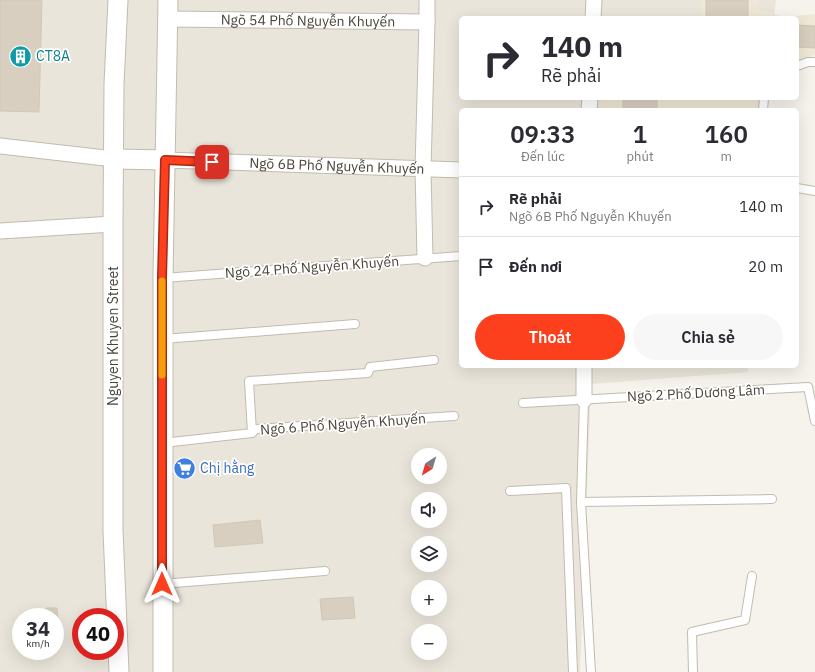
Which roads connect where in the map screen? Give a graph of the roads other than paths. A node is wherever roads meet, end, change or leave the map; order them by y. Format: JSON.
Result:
{"nodes":[{"id":1,"x":118,"y":0,"type":"edge"},
{"id":2,"x":168,"y":0,"type":"edge"},
{"id":3,"x":427,"y":0,"type":"edge"},
{"id":4,"x":594,"y":0,"type":"edge"},
{"id":5,"x":593,"y":16,"type":"edge"},
{"id":6,"x":168,"y":19,"type":"junction"},
{"id":7,"x":427,"y":22,"type":"junction"},
{"id":8,"x":815,"y":62,"type":"edge"},
{"id":9,"x":799,"y":65,"type":"edge"},
{"id":10,"x":0,"y":146,"type":"edge"},
{"id":11,"x":114,"y":159,"type":"junction"},
{"id":12,"x":165,"y":160,"type":"junction"},
{"id":13,"x":423,"y":169,"type":"junction"},
{"id":14,"x":459,"y":170,"type":"edge"},
{"id":15,"x":799,"y":188,"type":"edge"},
{"id":16,"x":815,"y":191,"type":"edge"},
{"id":17,"x":113,"y":224,"type":"junction"},
{"id":18,"x":0,"y":231,"type":"edge"},
{"id":19,"x":459,"y":256,"type":"edge"},
{"id":20,"x":425,"y":258,"type":"junction"},
{"id":21,"x":162,"y":278,"type":"junction"},
{"id":22,"x":355,"y":324,"type":"dead end"},
{"id":23,"x":162,"y":339,"type":"junction"},
{"id":24,"x":434,"y":360,"type":"dead end"},
{"id":25,"x":584,"y":368,"type":"edge"},
{"id":26,"x":584,"y":400,"type":"junction"},
{"id":27,"x":523,"y":403,"type":"dead end"},
{"id":28,"x":454,"y":416,"type":"dead end"},
{"id":29,"x":815,"y":421,"type":"edge"},
{"id":30,"x":252,"y":433,"type":"junction"},
{"id":31,"x":162,"y":443,"type":"junction"},
{"id":32,"x":510,"y":491,"type":"dead end"},
{"id":33,"x":772,"y":499,"type":"dead end"},
{"id":34,"x":581,"y":502,"type":"junction"},
{"id":35,"x":325,"y":571,"type":"dead end"},
{"id":36,"x":752,"y":576,"type":"dead end"},
{"id":37,"x":162,"y":584,"type":"junction"},
{"id":38,"x":119,"y":672,"type":"edge"},
{"id":39,"x":163,"y":672,"type":"edge"},
{"id":40,"x":573,"y":672,"type":"edge"},
{"id":41,"x":591,"y":672,"type":"edge"},
{"id":42,"x":693,"y":672,"type":"edge"}],
"edges":[{"from":1,"to":11,"type":"street","name":"Nguyen Khuyen Street"},
{"from":2,"to":6,"type":"street"},
{"from":3,"to":7,"type":"street"},
{"from":4,"to":5,"type":"street"},
{"from":6,"to":7,"type":"street","name":"Ngõ 54 Phố Nguyễn Khuyến"},
{"from":6,"to":12,"type":"street"},
{"from":7,"to":13,"type":"street"},
{"from":8,"to":9,"type":"lane"},
{"from":10,"to":11,"type":"street"},
{"from":11,"to":12,"type":"street"},
{"from":11,"to":17,"type":"street","name":"Nguyen Khuyen Street"},
{"from":12,"to":13,"type":"street","name":"Ngõ 6B Phố Nguyễn Khuyến"},
{"from":12,"to":21,"type":"street"},
{"from":13,"to":14,"type":"street","name":"Ngõ 6B Phố Nguyễn Khuyến"},
{"from":13,"to":20,"type":"street"},
{"from":15,"to":16,"type":"lane"},
{"from":17,"to":18,"type":"street"},
{"from":17,"to":38,"type":"street","name":"Nguyen Khuyen Street"},
{"from":19,"to":20,"type":"lane","name":"Ngõ 24 Phố Nguyễn Khuyến"},
{"from":20,"to":21,"type":"lane","name":"Ngõ 24 Phố Nguyễn Khuyến"},
{"from":21,"to":23,"type":"street"},
{"from":22,"to":23,"type":"lane"},
{"from":23,"to":31,"type":"street"},
{"from":24,"to":30,"type":"lane"},
{"from":25,"to":26,"type":"street"},
{"from":26,"to":27,"type":"lane","name":"Ngõ 2 Phố Dương Lâm"},
{"from":26,"to":29,"type":"lane","name":"Ngõ 2 Phố Dương Lâm"},
{"from":26,"to":34,"type":"lane"},
{"from":28,"to":30,"type":"lane","name":"Ngõ 6 Phố Nguyễn Khuyến"},
{"from":30,"to":31,"type":"lane","name":"Ngõ 6 Phố Nguyễn Khuyến"},
{"from":31,"to":37,"type":"street"},
{"from":32,"to":40,"type":"lane"},
{"from":33,"to":34,"type":"lane"},
{"from":34,"to":41,"type":"lane"},
{"from":35,"to":37,"type":"lane"},
{"from":36,"to":42,"type":"lane"},
{"from":37,"to":39,"type":"street"}]}
